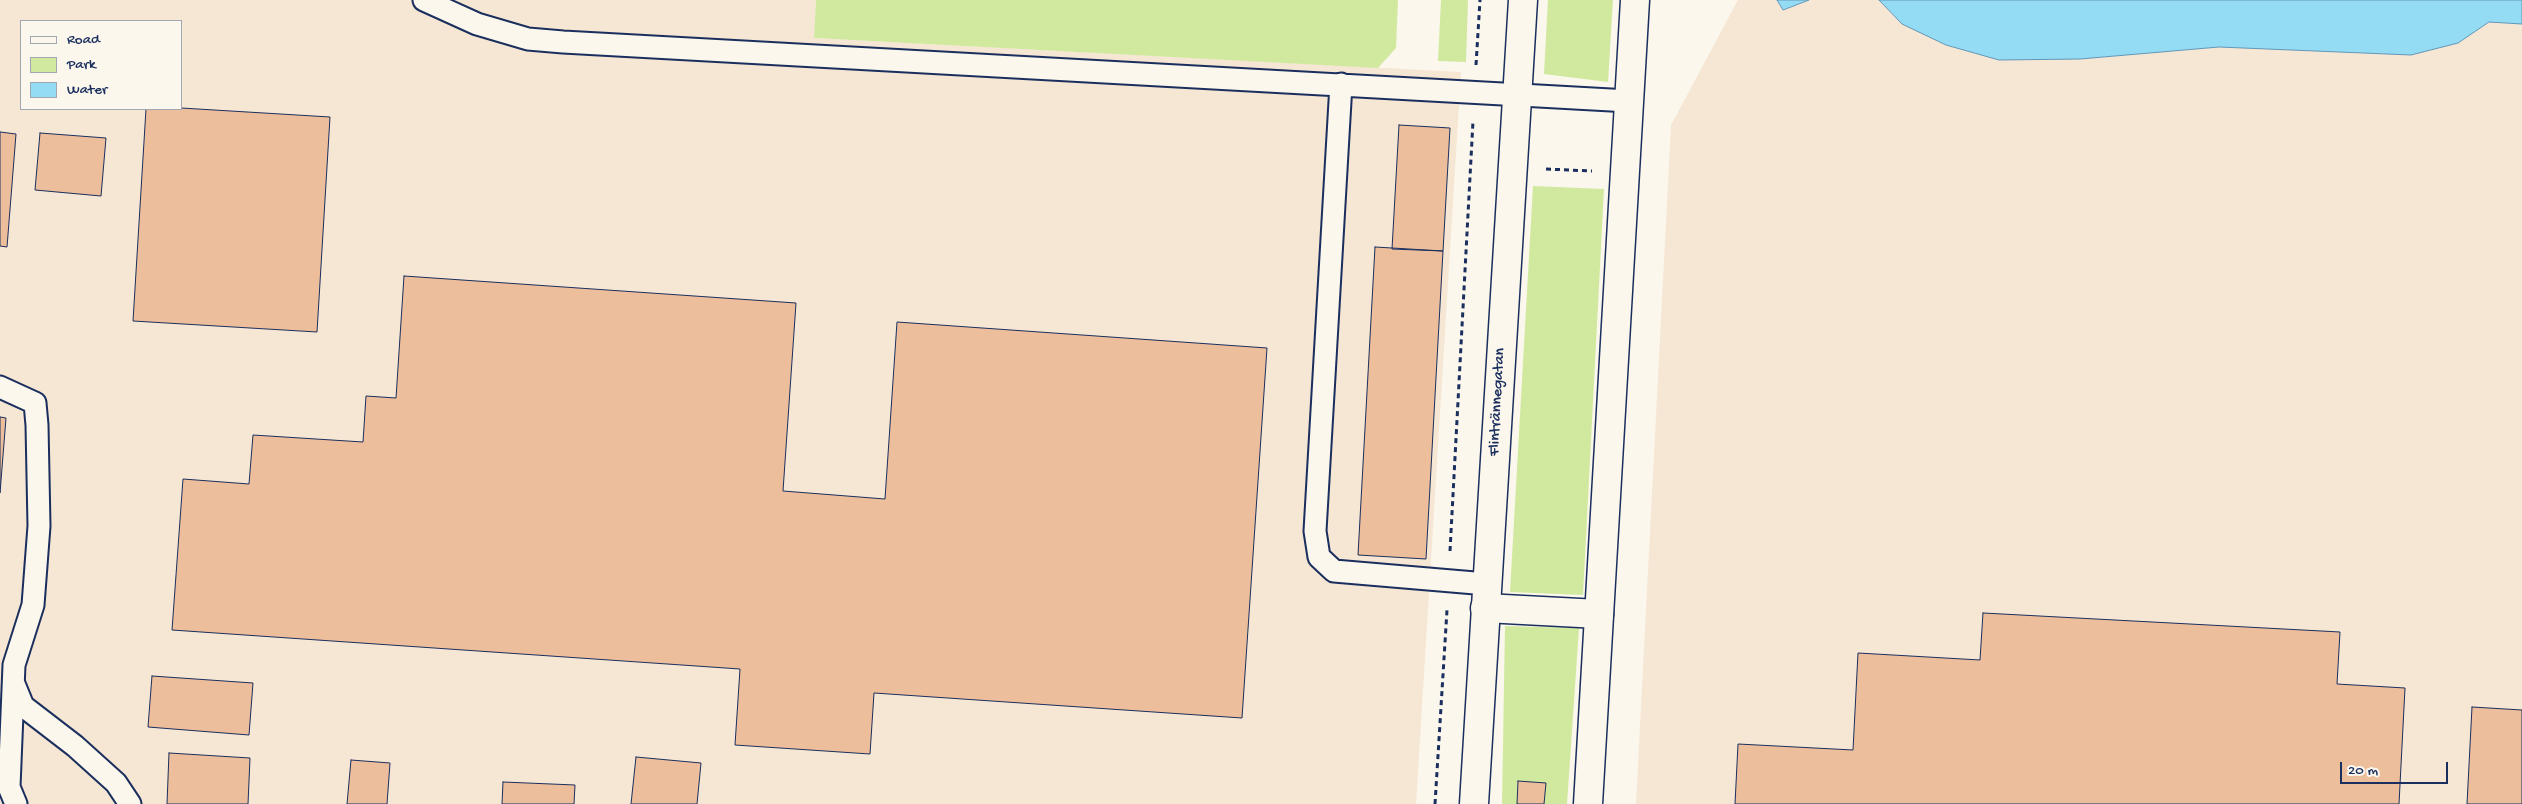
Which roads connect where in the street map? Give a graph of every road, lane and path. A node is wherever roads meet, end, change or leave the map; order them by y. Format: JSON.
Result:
{"nodes":[{"id":1,"x":424,"y":0,"type":"edge"},
{"id":2,"x":1480,"y":0,"type":"edge"},
{"id":3,"x":1522,"y":0,"type":"edge"},
{"id":4,"x":1635,"y":0,"type":"edge"},
{"id":5,"x":1341,"y":84,"type":"junction"},
{"id":6,"x":1474,"y":91,"type":"junction"},
{"id":7,"x":1517,"y":94,"type":"junction"},
{"id":8,"x":1629,"y":101,"type":"junction"},
{"id":9,"x":1470,"y":166,"type":"junction"},
{"id":10,"x":1512,"y":167,"type":"junction"},
{"id":11,"x":1625,"y":172,"type":"junction"},
{"id":12,"x":0,"y":387,"type":"edge"},
{"id":13,"x":1448,"y":581,"type":"junction"},
{"id":14,"x":1486,"y":596,"type":"junction"},
{"id":15,"x":1599,"y":614,"type":"junction"},
{"id":16,"x":13,"y":684,"type":"junction"},
{"id":17,"x":16,"y":804,"type":"edge"},
{"id":18,"x":130,"y":804,"type":"edge"},
{"id":19,"x":1435,"y":804,"type":"edge"},
{"id":20,"x":1474,"y":804,"type":"edge"},
{"id":21,"x":1588,"y":804,"type":"edge"}],
"edges":[{"from":1,"to":5,"type":"lane"},
{"from":2,"to":6,"type":"path"},
{"from":3,"to":7,"type":"street","name":"Flintrännegatan"},
{"from":4,"to":8,"type":"street"},
{"from":5,"to":6,"type":"lane"},
{"from":5,"to":13,"type":"lane"},
{"from":6,"to":7,"type":"lane"},
{"from":6,"to":9,"type":"path"},
{"from":7,"to":8,"type":"lane"},
{"from":7,"to":10,"type":"street","name":"Flintrännegatan"},
{"from":8,"to":11,"type":"street"},
{"from":9,"to":10,"type":"path"},
{"from":9,"to":13,"type":"path"},
{"from":10,"to":11,"type":"path"},
{"from":10,"to":14,"type":"street","name":"Flintrännegatan"},
{"from":11,"to":15,"type":"street"},
{"from":12,"to":16,"type":"lane"},
{"from":13,"to":14,"type":"lane"},
{"from":13,"to":19,"type":"path"},
{"from":14,"to":15,"type":"street"},
{"from":14,"to":20,"type":"street","name":"Flintrännegatan"},
{"from":15,"to":21,"type":"street"},
{"from":16,"to":17,"type":"lane"},
{"from":16,"to":18,"type":"lane"}]}
